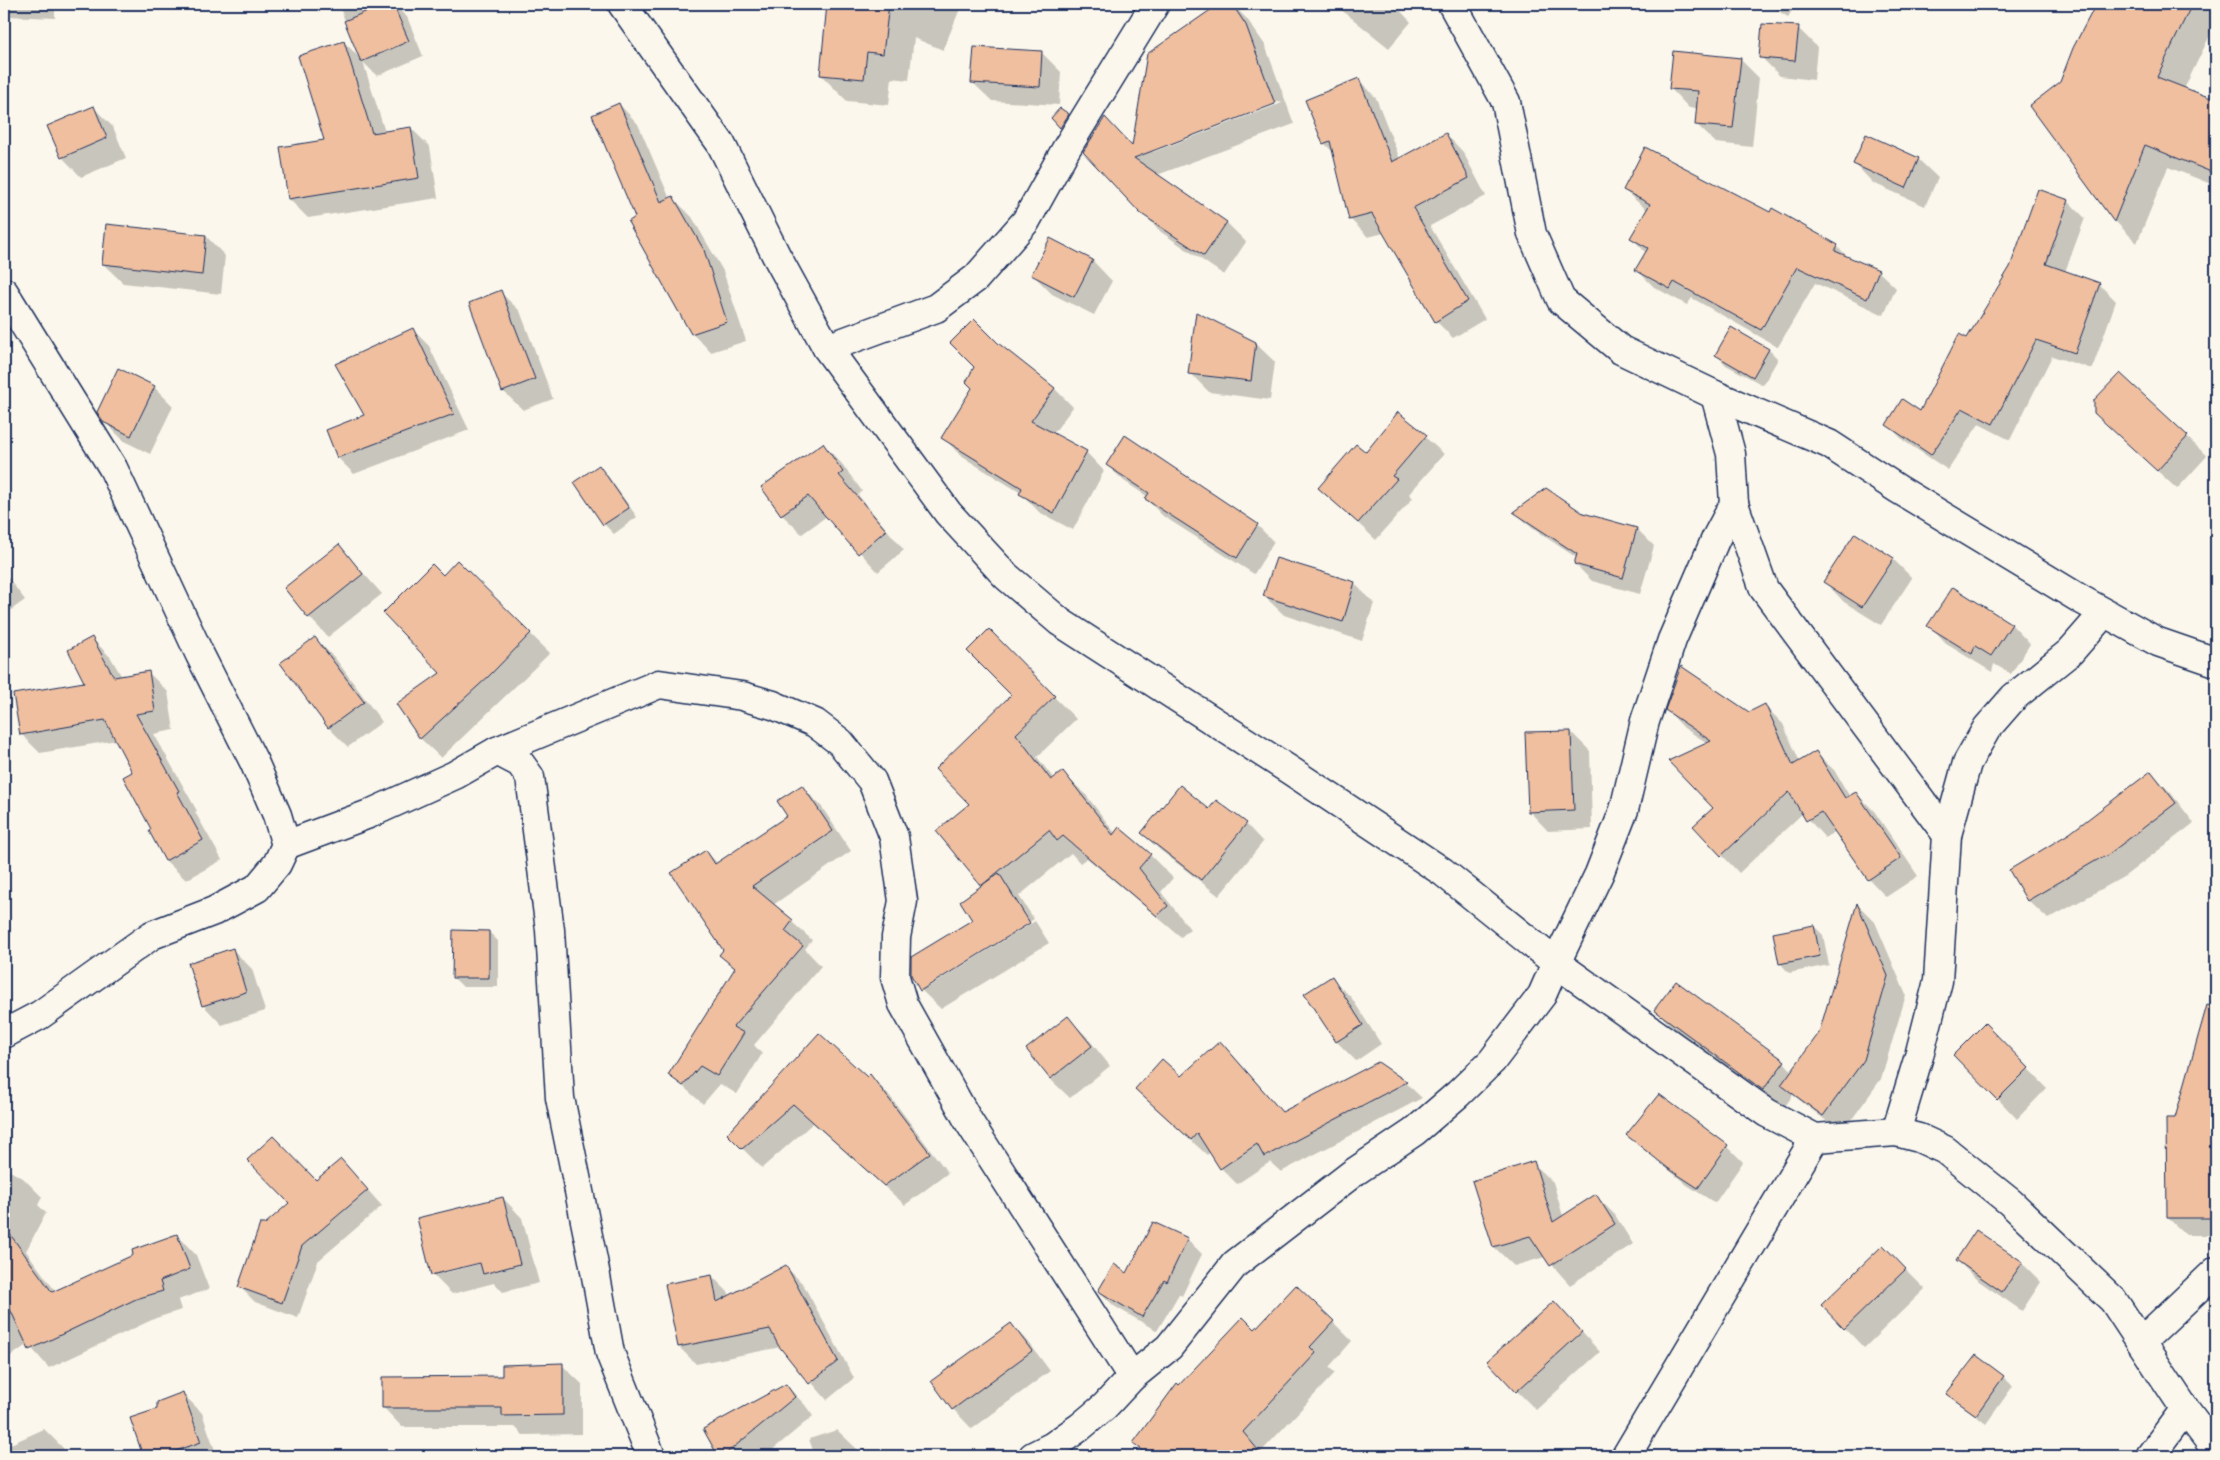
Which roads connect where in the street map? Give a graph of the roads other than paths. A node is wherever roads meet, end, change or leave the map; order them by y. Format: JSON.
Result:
{"nodes":[{"id":1,"x":622,"y":4,"type":"edge"},
{"id":2,"x":1155,"y":4,"type":"edge"},
{"id":3,"x":1452,"y":4,"type":"edge"},
{"id":4,"x":4,"y":292,"type":"edge"},
{"id":5,"x":828,"y":348,"type":"junction"},
{"id":6,"x":1715,"y":395,"type":"junction"},
{"id":7,"x":1734,"y":504,"type":"junction"},
{"id":8,"x":2104,"y":613,"type":"junction"},
{"id":9,"x":2216,"y":662,"type":"edge"},
{"id":10,"x":497,"y":752,"type":"junction"},
{"id":11,"x":1947,"y":835,"type":"junction"},
{"id":12,"x":286,"y":845,"type":"junction"},
{"id":13,"x":1556,"y":963,"type":"junction"},
{"id":14,"x":4,"y":1034,"type":"edge"},
{"id":15,"x":1896,"y":1132,"type":"junction"},
{"id":16,"x":1815,"y":1138,"type":"junction"},
{"id":17,"x":2216,"y":1270,"type":"edge"},
{"id":18,"x":2142,"y":1341,"type":"junction"},
{"id":19,"x":1132,"y":1377,"type":"junction"},
{"id":20,"x":2185,"y":1409,"type":"junction"},
{"id":21,"x":2216,"y":1450,"type":"edge"},
{"id":22,"x":651,"y":1456,"type":"edge"},
{"id":23,"x":1033,"y":1456,"type":"edge"},
{"id":24,"x":1626,"y":1456,"type":"edge"},
{"id":25,"x":2150,"y":1456,"type":"edge"}],
"edges":[{"from":1,"to":5,"type":"street"},
{"from":2,"to":5,"type":"street"},
{"from":3,"to":6,"type":"street"},
{"from":4,"to":12,"type":"street"},
{"from":5,"to":13,"type":"street"},
{"from":6,"to":7,"type":"street"},
{"from":6,"to":8,"type":"street"},
{"from":7,"to":11,"type":"street"},
{"from":7,"to":13,"type":"street"},
{"from":8,"to":9,"type":"street"},
{"from":8,"to":11,"type":"street"},
{"from":10,"to":12,"type":"street"},
{"from":10,"to":19,"type":"street"},
{"from":10,"to":22,"type":"street"},
{"from":11,"to":15,"type":"street"},
{"from":12,"to":14,"type":"street"},
{"from":13,"to":16,"type":"street"},
{"from":13,"to":19,"type":"street"},
{"from":15,"to":16,"type":"street"},
{"from":15,"to":18,"type":"street"},
{"from":16,"to":24,"type":"street"},
{"from":17,"to":18,"type":"street"},
{"from":18,"to":20,"type":"street"},
{"from":19,"to":23,"type":"street"},
{"from":20,"to":21,"type":"street"},
{"from":20,"to":25,"type":"street"}]}
